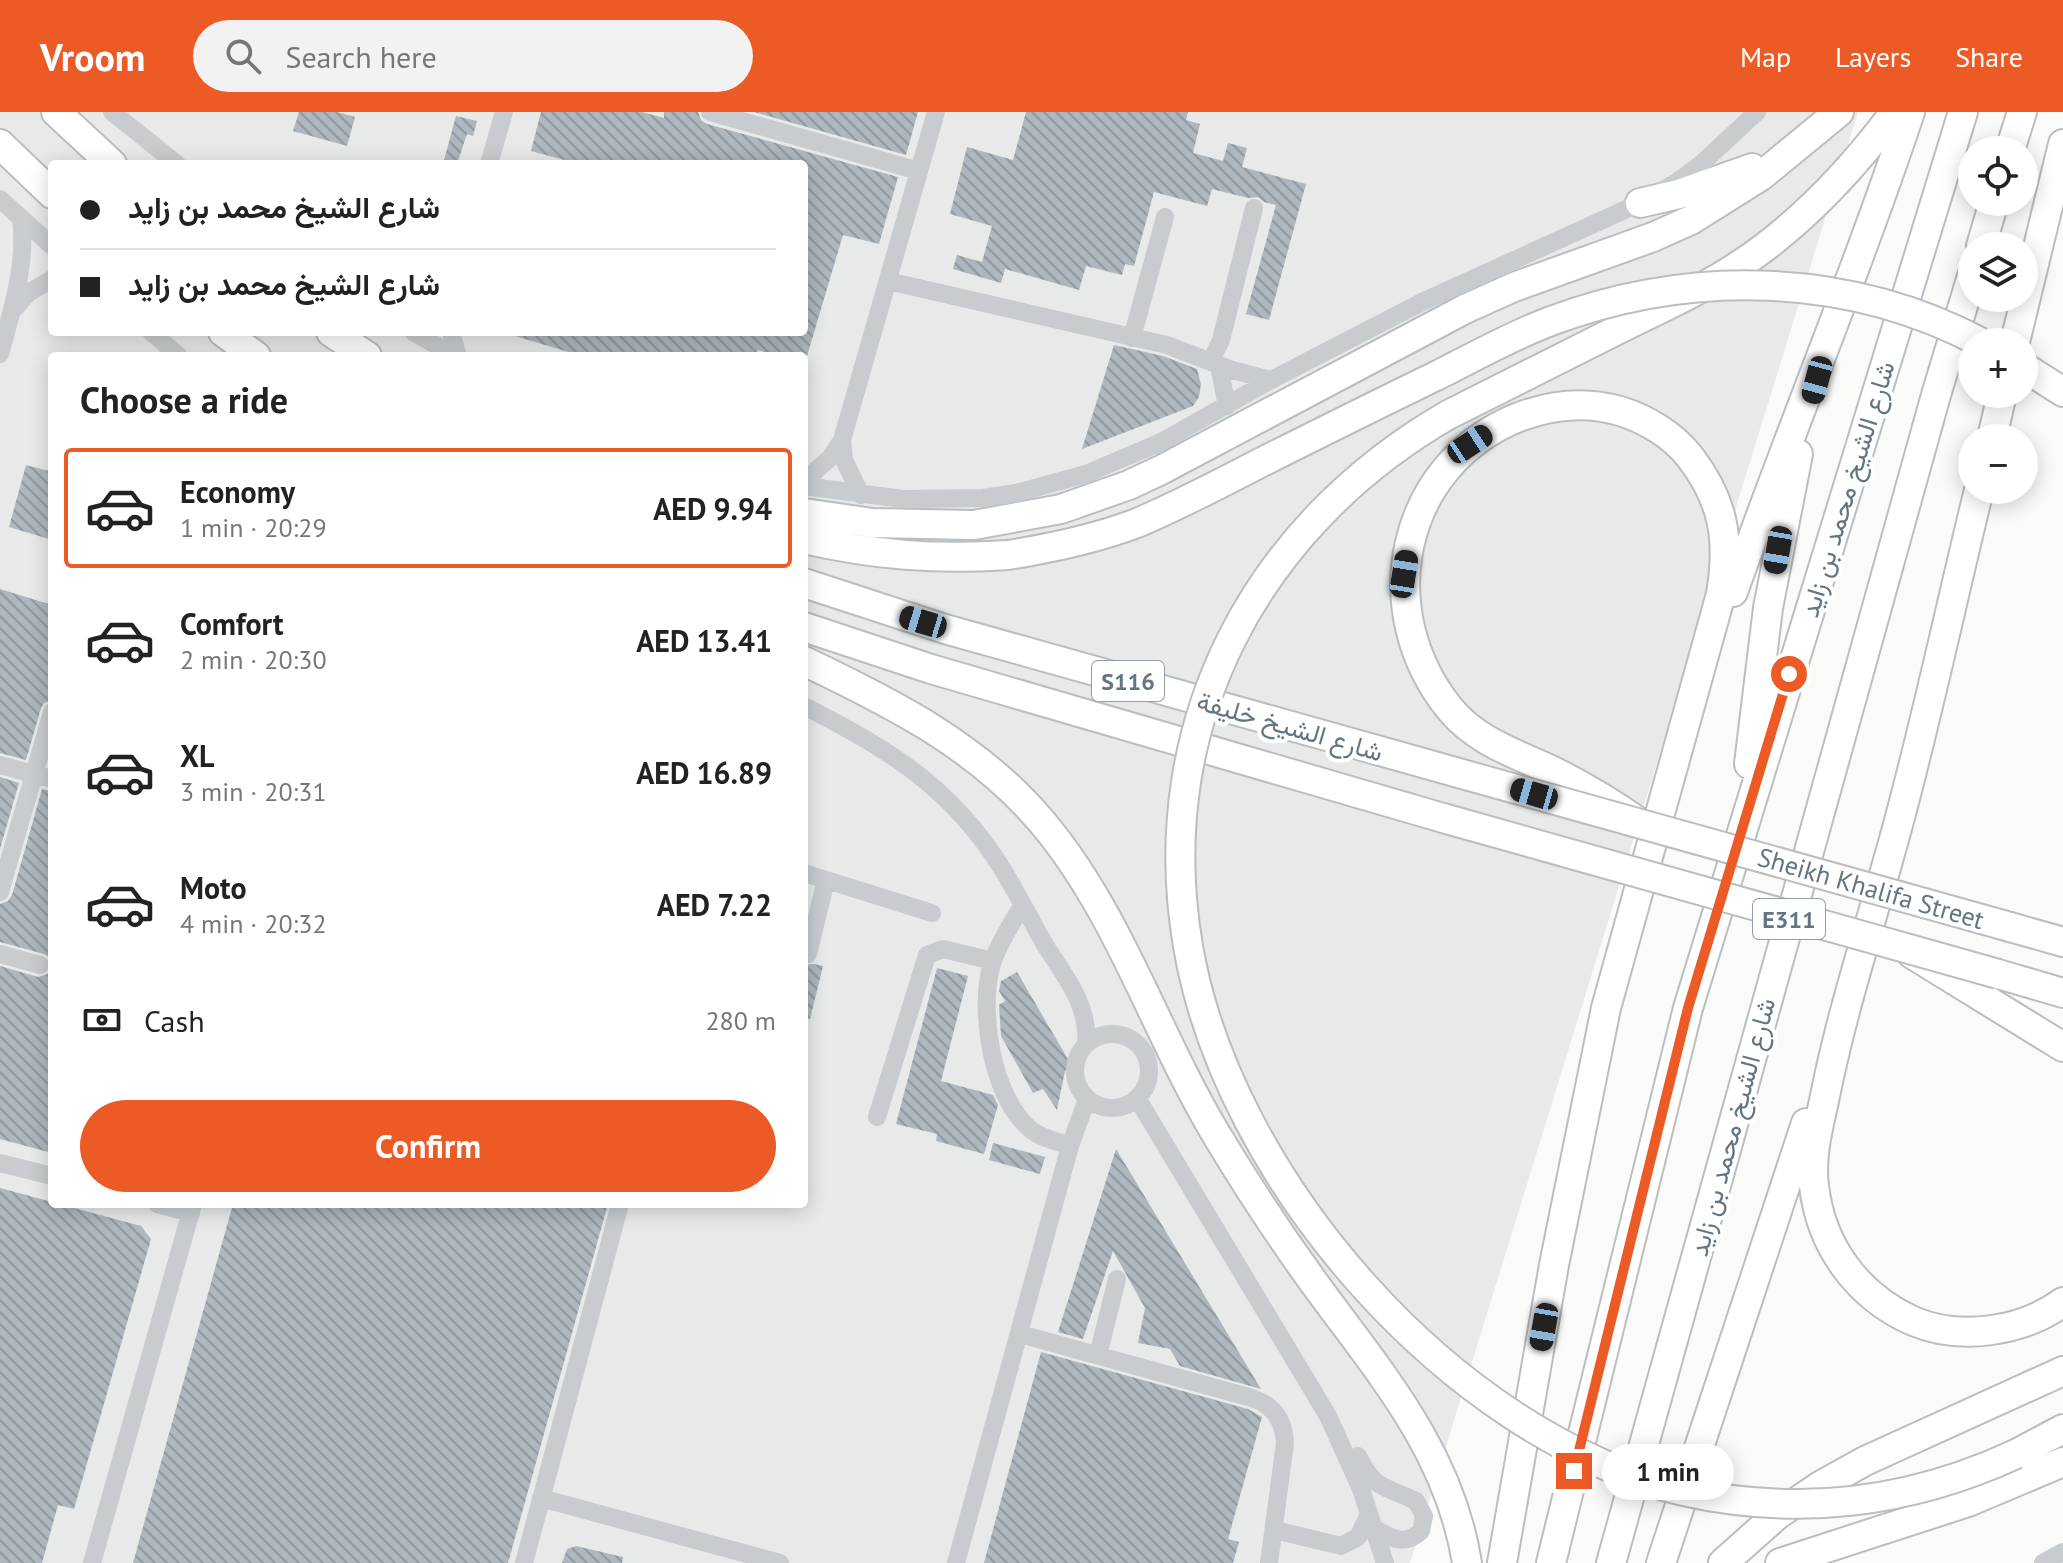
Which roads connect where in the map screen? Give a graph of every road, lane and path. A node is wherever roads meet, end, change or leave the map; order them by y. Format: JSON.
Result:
{"nodes":[{"id":1,"x":56,"y":112,"type":"edge"},
{"id":2,"x":112,"y":112,"type":"edge"},
{"id":3,"x":504,"y":112,"type":"edge"},
{"id":4,"x":710,"y":112,"type":"edge"},
{"id":5,"x":936,"y":112,"type":"edge"},
{"id":6,"x":1839,"y":112,"type":"edge"},
{"id":7,"x":1895,"y":112,"type":"edge"},
{"id":8,"x":1910,"y":112,"type":"edge"},
{"id":9,"x":1963,"y":112,"type":"edge"},
{"id":10,"x":2022,"y":112,"type":"edge"},
{"id":11,"x":1752,"y":114,"type":"edge"},
{"id":12,"x":2014,"y":136,"type":"edge"},
{"id":13,"x":0,"y":144,"type":"edge"},
{"id":14,"x":2063,"y":144,"type":"edge"},
{"id":15,"x":1793,"y":151,"type":"junction"},
{"id":16,"x":108,"y":160,"type":"edge"},
{"id":17,"x":172,"y":160,"type":"edge"},
{"id":18,"x":490,"y":160,"type":"edge"},
{"id":19,"x":919,"y":171,"type":"junction"},
{"id":20,"x":48,"y":190,"type":"edge"},
{"id":21,"x":0,"y":199,"type":"edge"},
{"id":22,"x":1640,"y":203,"type":"junction"},
{"id":23,"x":1254,"y":208,"type":"dead end"},
{"id":24,"x":1165,"y":217,"type":"dead end"},
{"id":25,"x":21,"y":218,"type":"junction"},
{"id":26,"x":48,"y":242,"type":"edge"},
{"id":27,"x":48,"y":281,"type":"edge"},
{"id":28,"x":888,"y":281,"type":"junction"},
{"id":29,"x":12,"y":311,"type":"junction"},
{"id":30,"x":1961,"y":312,"type":"edge"},
{"id":31,"x":2018,"y":328,"type":"edge"},
{"id":32,"x":1958,"y":332,"type":"edge"},
{"id":33,"x":156,"y":336,"type":"edge"},
{"id":34,"x":228,"y":336,"type":"edge"},
{"id":35,"x":337,"y":336,"type":"edge"},
{"id":36,"x":420,"y":336,"type":"edge"},
{"id":37,"x":1132,"y":338,"type":"junction"},
{"id":38,"x":174,"y":352,"type":"edge"},
{"id":39,"x":250,"y":352,"type":"edge"},
{"id":40,"x":361,"y":352,"type":"edge"},
{"id":41,"x":449,"y":352,"type":"edge"},
{"id":42,"x":1824,"y":352,"type":"junction"},
{"id":43,"x":0,"y":354,"type":"edge"},
{"id":44,"x":1215,"y":363,"type":"junction"},
{"id":45,"x":2038,"y":376,"type":"edge"},
{"id":46,"x":1271,"y":380,"type":"junction"},
{"id":47,"x":2063,"y":392,"type":"edge"},
{"id":48,"x":1227,"y":406,"type":"junction"},
{"id":49,"x":842,"y":440,"type":"junction"},
{"id":50,"x":808,"y":479,"type":"edge"},
{"id":51,"x":808,"y":484,"type":"edge"},
{"id":52,"x":861,"y":495,"type":"junction"},
{"id":53,"x":1976,"y":504,"type":"edge"},
{"id":54,"x":808,"y":514,"type":"edge"},
{"id":55,"x":808,"y":540,"type":"edge"},
{"id":56,"x":808,"y":584,"type":"edge"},
{"id":57,"x":808,"y":628,"type":"edge"},
{"id":58,"x":808,"y":663,"type":"edge"},
{"id":59,"x":808,"y":708,"type":"edge"},
{"id":60,"x":48,"y":740,"type":"edge"},
{"id":61,"x":1679,"y":744,"type":"junction"},
{"id":62,"x":0,"y":765,"type":"edge"},
{"id":63,"x":1455,"y":772,"type":"joint"},
{"id":64,"x":43,"y":776,"type":"edge"},
{"id":65,"x":1443,"y":818,"type":"joint"},
{"id":66,"x":1744,"y":820,"type":"junction"},
{"id":67,"x":1641,"y":824,"type":"junction"},
{"id":68,"x":808,"y":874,"type":"edge"},
{"id":69,"x":826,"y":880,"type":"junction"},
{"id":70,"x":0,"y":892,"type":"edge"},
{"id":71,"x":1022,"y":906,"type":"junction"},
{"id":72,"x":932,"y":913,"type":"dead end"},
{"id":73,"x":809,"y":930,"type":"edge"},
{"id":74,"x":2063,"y":942,"type":"edge"},
{"id":75,"x":0,"y":954,"type":"edge"},
{"id":76,"x":808,"y":954,"type":"dead end"},
{"id":77,"x":993,"y":961,"type":"junction"},
{"id":78,"x":40,"y":965,"type":"dead end"},
{"id":79,"x":1992,"y":986,"type":"junction"},
{"id":80,"x":2063,"y":993,"type":"edge"},
{"id":81,"x":1086,"y":1044,"type":"junction"},
{"id":82,"x":2063,"y":1047,"type":"edge"},
{"id":83,"x":1834,"y":1051,"type":"junction"},
{"id":84,"x":1137,"y":1098,"type":"junction"},
{"id":85,"x":1087,"y":1099,"type":"junction"},
{"id":86,"x":877,"y":1117,"type":"dead end"},
{"id":87,"x":1070,"y":1146,"type":"junction"},
{"id":88,"x":0,"y":1163,"type":"edge"},
{"id":89,"x":48,"y":1175,"type":"edge"},
{"id":90,"x":192,"y":1208,"type":"edge"},
{"id":91,"x":619,"y":1208,"type":"edge"},
{"id":92,"x":1117,"y":1279,"type":"dead end"},
{"id":93,"x":2063,"y":1302,"type":"edge"},
{"id":94,"x":1020,"y":1334,"type":"junction"},
{"id":95,"x":1098,"y":1355,"type":"junction"},
{"id":96,"x":2063,"y":1371,"type":"edge"},
{"id":97,"x":1328,"y":1416,"type":"junction"},
{"id":98,"x":2063,"y":1429,"type":"edge"},
{"id":99,"x":2063,"y":1462,"type":"edge"},
{"id":100,"x":541,"y":1498,"type":"junction"},
{"id":101,"x":1372,"y":1521,"type":"junction"},
{"id":102,"x":1275,"y":1530,"type":"junction"},
{"id":103,"x":2063,"y":1552,"type":"edge"},
{"id":104,"x":92,"y":1563,"type":"edge"},
{"id":105,"x":524,"y":1563,"type":"edge"},
{"id":106,"x":780,"y":1563,"type":"edge"},
{"id":107,"x":956,"y":1563,"type":"edge"},
{"id":108,"x":1269,"y":1563,"type":"edge"},
{"id":109,"x":1385,"y":1563,"type":"edge"},
{"id":110,"x":1467,"y":1563,"type":"edge"},
{"id":111,"x":1502,"y":1563,"type":"edge"},
{"id":112,"x":1551,"y":1563,"type":"edge"},
{"id":113,"x":1611,"y":1563,"type":"edge"},
{"id":114,"x":1661,"y":1563,"type":"edge"},
{"id":115,"x":1723,"y":1563,"type":"edge"},
{"id":116,"x":1780,"y":1563,"type":"edge"},
{"id":117,"x":2043,"y":1563,"type":"edge"}],
"edges":[{"from":1,"to":16,"type":"highway"},
{"from":2,"to":17,"type":"street"},
{"from":3,"to":18,"type":"street"},
{"from":4,"to":19,"type":"street"},
{"from":5,"to":19,"type":"street"},
{"from":6,"to":15,"type":"highway"},
{"from":7,"to":98,"type":"highway","bridge":true},
{"from":8,"to":42,"type":"highway"},
{"from":9,"to":66,"type":"highway","name":"شارع الشيخ محمد بن زايد","number":"E311"},
{"from":10,"to":12,"type":"highway"},
{"from":11,"to":22,"type":"street"},
{"from":13,"to":20,"type":"highway"},
{"from":14,"to":31,"type":"highway"},
{"from":15,"to":22,"type":"highway"},
{"from":15,"to":54,"type":"highway"},
{"from":19,"to":28,"type":"street"},
{"from":21,"to":25,"type":"street"},
{"from":22,"to":46,"type":"street"},
{"from":23,"to":44,"type":"street"},
{"from":24,"to":37,"type":"street"},
{"from":25,"to":26,"type":"street"},
{"from":25,"to":29,"type":"street"},
{"from":27,"to":29,"type":"street"},
{"from":28,"to":37,"type":"street"},
{"from":28,"to":49,"type":"street"},
{"from":29,"to":43,"type":"street"},
{"from":30,"to":113,"type":"highway","name":"شارع الشيخ محمد بن زايد","number":"E311"},
{"from":32,"to":55,"type":"highway","bridge":true},
{"from":33,"to":38,"type":"street"},
{"from":34,"to":39,"type":"highway"},
{"from":35,"to":40,"type":"highway"},
{"from":36,"to":41,"type":"street"},
{"from":37,"to":44,"type":"street"},
{"from":42,"to":61,"type":"highway"},
{"from":42,"to":66,"type":"highway"},
{"from":44,"to":46,"type":"street"},
{"from":44,"to":48,"type":"street"},
{"from":45,"to":47,"type":"highway"},
{"from":46,"to":48,"type":"street"},
{"from":48,"to":52,"type":"street"},
{"from":49,"to":50,"type":"street"},
{"from":49,"to":52,"type":"street"},
{"from":51,"to":52,"type":"street"},
{"from":53,"to":83,"type":"highway"},
{"from":56,"to":63,"type":"highway","name":"شارع الشيخ خليفة","number":"S116"},
{"from":57,"to":65,"type":"highway","name":"شارع الشيخ خليفة","number":"S116"},
{"from":58,"to":110,"type":"highway"},
{"from":59,"to":71,"type":"street"},
{"from":60,"to":64,"type":"street"},
{"from":61,"to":67,"type":"highway","bridge":true},
{"from":61,"to":111,"type":"highway"},
{"from":62,"to":64,"type":"street"},
{"from":63,"to":67,"type":"highway","name":"Sheikh Khalifa Street","number":"S116","bridge":true},
{"from":64,"to":70,"type":"street"},
{"from":65,"to":79,"type":"highway","name":"Sheikh Khalifa Street","number":"S116","bridge":true},
{"from":66,"to":112,"type":"highway","name":"شارع الشيخ محمد بن زايد","number":"E311"},
{"from":67,"to":74,"type":"highway","name":"Sheikh Khalifa Street","number":"S116","bridge":true},
{"from":68,"to":69,"type":"street"},
{"from":69,"to":72,"type":"street"},
{"from":69,"to":73,"type":"street"},
{"from":71,"to":77,"type":"street"},
{"from":71,"to":81,"type":"street"},
{"from":73,"to":76,"type":"street"},
{"from":75,"to":78,"type":"street"},
{"from":77,"to":86,"type":"street"},
{"from":77,"to":87,"type":"street"},
{"from":79,"to":80,"type":"highway","number":"S116"},
{"from":79,"to":82,"type":"highway"},
{"from":81,"to":84,"type":"street"},
{"from":81,"to":85,"type":"street"},
{"from":83,"to":93,"type":"highway"},
{"from":83,"to":114,"type":"highway"},
{"from":84,"to":85,"type":"street"},
{"from":84,"to":97,"type":"street"},
{"from":85,"to":87,"type":"street"},
{"from":87,"to":94,"type":"street"},
{"from":88,"to":89,"type":"street"},
{"from":90,"to":104,"type":"street"},
{"from":91,"to":100,"type":"street"},
{"from":92,"to":95,"type":"street"},
{"from":94,"to":95,"type":"street"},
{"from":94,"to":107,"type":"street"},
{"from":95,"to":102,"type":"street"},
{"from":96,"to":115,"type":"highway"},
{"from":97,"to":101,"type":"street"},
{"from":97,"to":101,"type":"street"},
{"from":99,"to":116,"type":"highway"},
{"from":100,"to":105,"type":"street"},
{"from":100,"to":106,"type":"street"},
{"from":101,"to":102,"type":"street"},
{"from":101,"to":109,"type":"street"},
{"from":102,"to":108,"type":"street"},
{"from":103,"to":117,"type":"street"}]}
